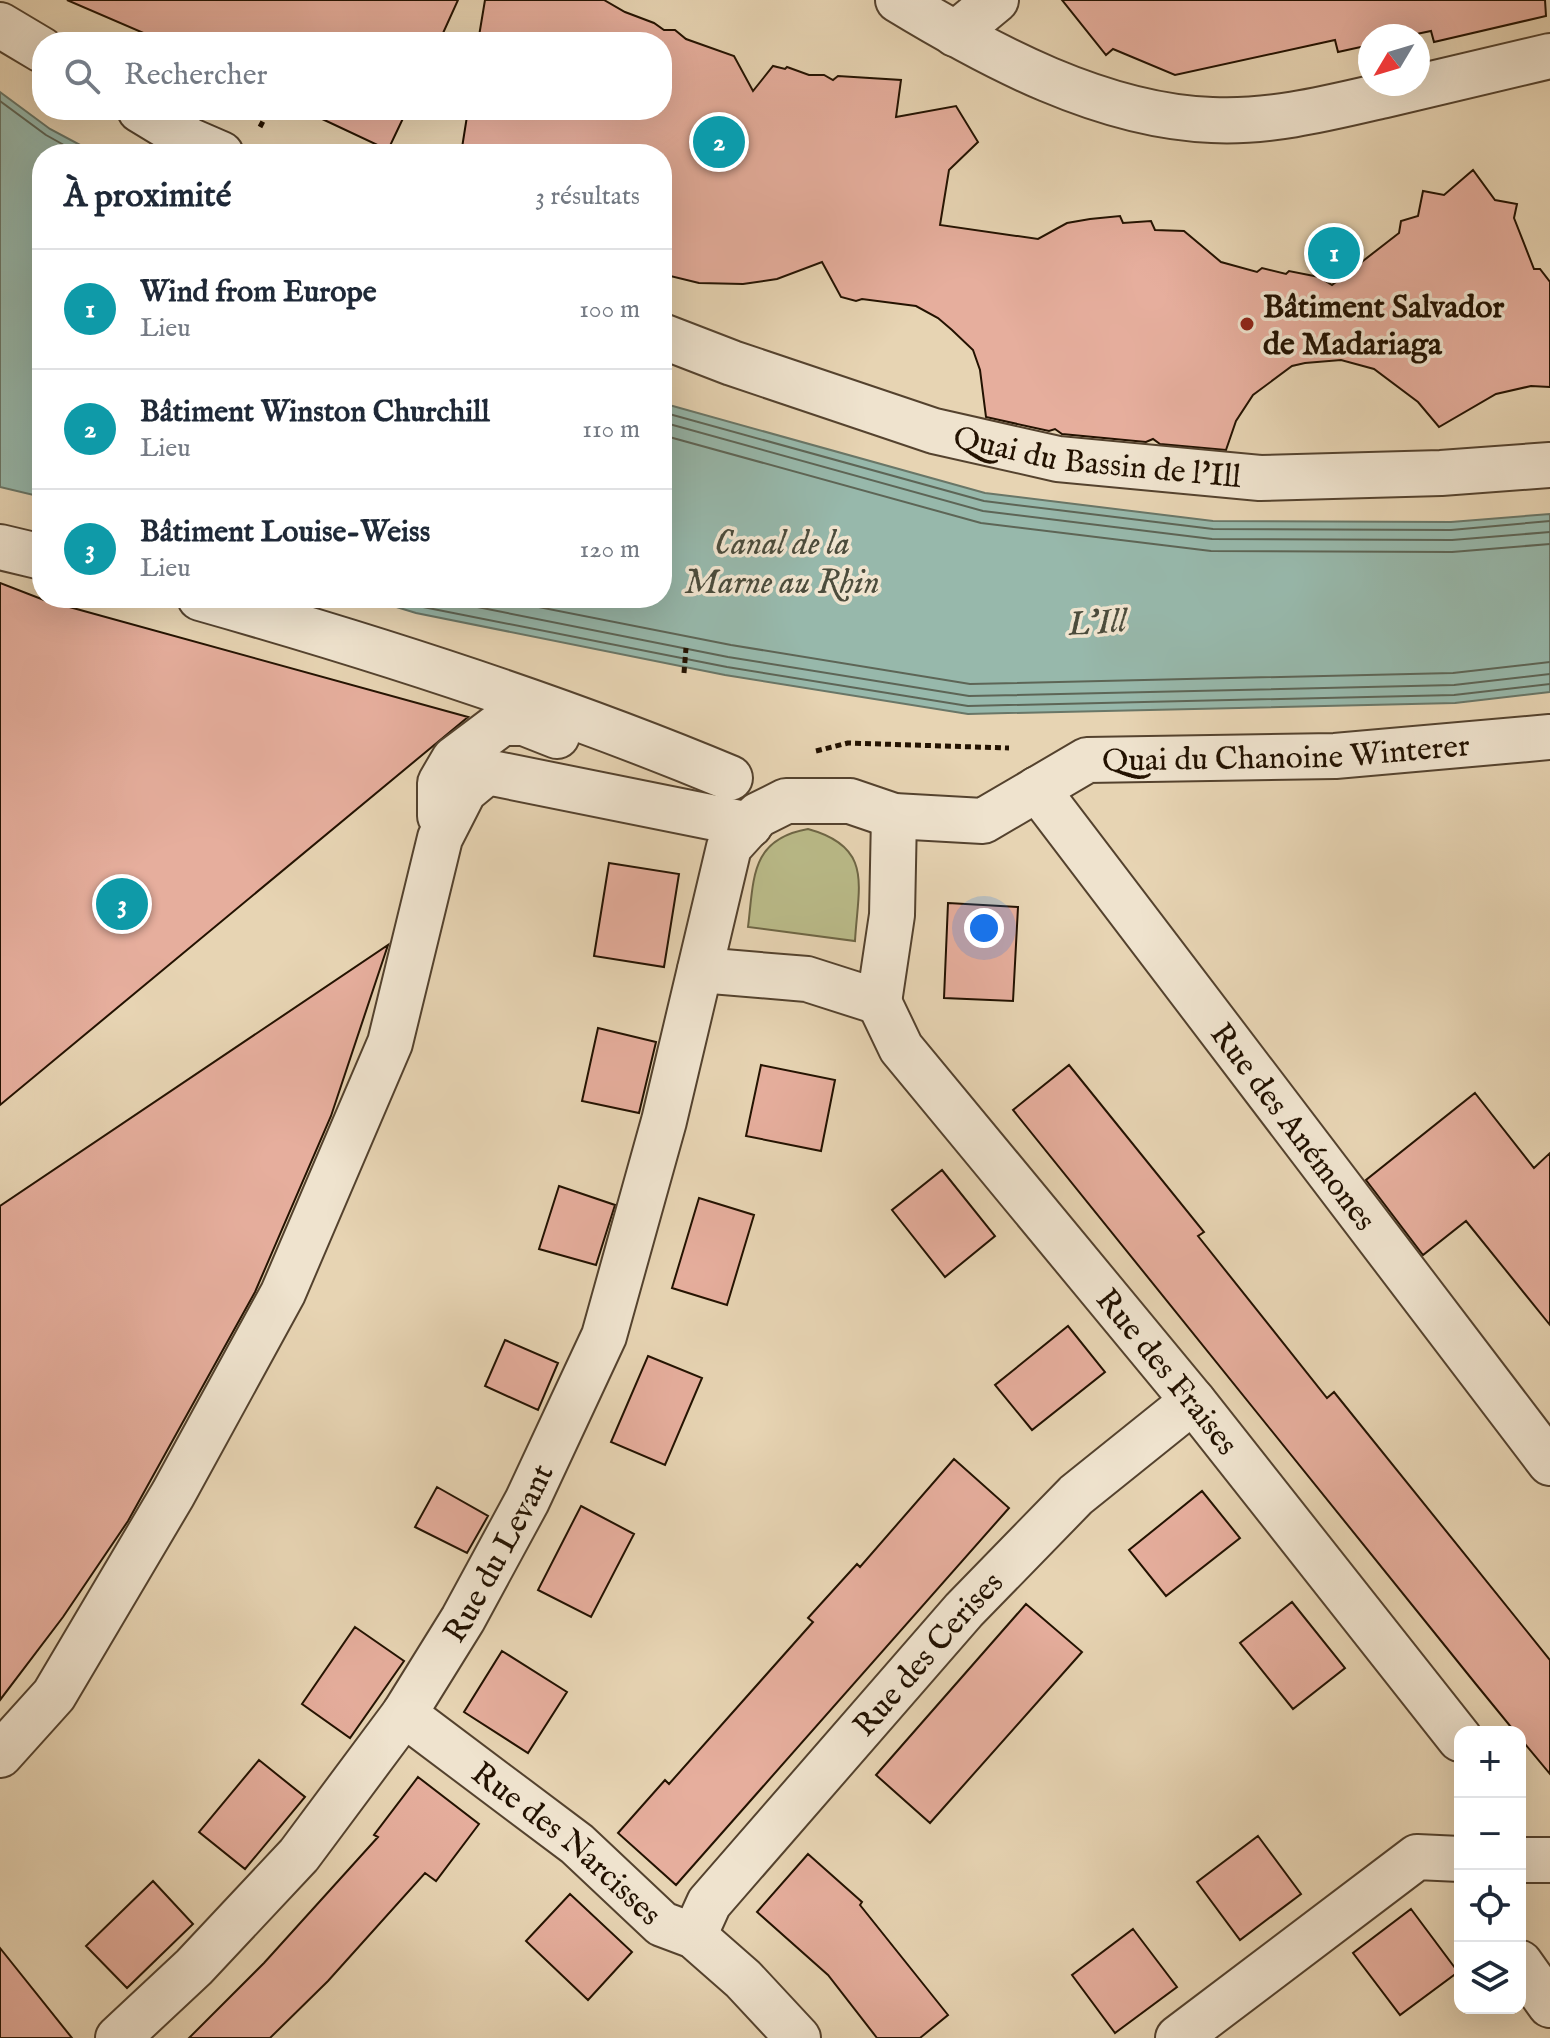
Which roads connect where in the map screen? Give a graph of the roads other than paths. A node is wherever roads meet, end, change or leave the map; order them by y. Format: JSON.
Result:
{"nodes":[{"id":1,"x":898,"y":0,"type":"edge"},
{"id":2,"x":996,"y":0,"type":"edge"},
{"id":3,"x":0,"y":25,"type":"edge"},
{"id":4,"x":955,"y":34,"type":"junction"},
{"id":5,"x":32,"y":44,"type":"edge"},
{"id":6,"x":1550,"y":56,"type":"edge"},
{"id":7,"x":156,"y":120,"type":"edge"},
{"id":8,"x":198,"y":144,"type":"edge"},
{"id":9,"x":672,"y":340,"type":"edge"},
{"id":10,"x":1550,"y":465,"type":"edge"},
{"id":11,"x":0,"y":547,"type":"edge"},
{"id":12,"x":32,"y":555,"type":"edge"},
{"id":13,"x":236,"y":608,"type":"edge"},
{"id":14,"x":1550,"y":737,"type":"edge"},
{"id":15,"x":730,"y":778,"type":"dead end"},
{"id":16,"x":1037,"y":789,"type":"junction"},
{"id":17,"x":894,"y":816,"type":"junction"},
{"id":18,"x":754,"y":820,"type":"junction"},
{"id":19,"x":700,"y":970,"type":"junction"},
{"id":20,"x":879,"y":1002,"type":"junction"},
{"id":21,"x":1193,"y":1401,"type":"junction"},
{"id":22,"x":1550,"y":1463,"type":"edge"},
{"id":23,"x":404,"y":1714,"type":"junction"},
{"id":24,"x":1454,"y":1731,"type":"edge"},
{"id":25,"x":0,"y":1755,"type":"edge"},
{"id":26,"x":1454,"y":1859,"type":"edge"},
{"id":27,"x":1526,"y":1860,"type":"edge"},
{"id":28,"x":1550,"y":1860,"type":"edge"},
{"id":29,"x":694,"y":1936,"type":"junction"},
{"id":30,"x":1526,"y":1971,"type":"edge"},
{"id":31,"x":1550,"y":2005,"type":"edge"},
{"id":32,"x":118,"y":2038,"type":"edge"},
{"id":33,"x":798,"y":2038,"type":"edge"},
{"id":34,"x":1178,"y":2038,"type":"edge"}],
"edges":[{"from":1,"to":4,"type":"street"},
{"from":2,"to":4,"type":"street"},
{"from":3,"to":5,"type":"street"},
{"from":4,"to":6,"type":"street"},
{"from":7,"to":8,"type":"street"},
{"from":9,"to":10,"type":"street","name":"Quai du Bassin de l'Ill"},
{"from":11,"to":12,"type":"street"},
{"from":13,"to":15,"type":"street"},
{"from":14,"to":16,"type":"street","name":"Quai du Chanoine Winterer"},
{"from":16,"to":17,"type":"street","name":"Quai du Chanoine Winterer"},
{"from":16,"to":22,"type":"street","name":"Rue des Anémones"},
{"from":17,"to":18,"type":"street","name":"Quai du Chanoine Winterer"},
{"from":17,"to":20,"type":"street"},
{"from":18,"to":19,"type":"street","name":"Rue du Levant"},
{"from":18,"to":25,"type":"street"},
{"from":19,"to":20,"type":"street"},
{"from":19,"to":23,"type":"street","name":"Rue du Levant"},
{"from":20,"to":21,"type":"street","name":"Rue des Fraises"},
{"from":21,"to":24,"type":"street","name":"Rue des Fraises"},
{"from":21,"to":29,"type":"street","name":"Rue des Cerises"},
{"from":23,"to":29,"type":"street","name":"Rue des Narcisses"},
{"from":23,"to":32,"type":"street","name":"Rue du Levant"},
{"from":26,"to":34,"type":"street"},
{"from":27,"to":28,"type":"street"},
{"from":29,"to":33,"type":"street","name":"Rue des Narcisses"},
{"from":30,"to":31,"type":"street"}]}
